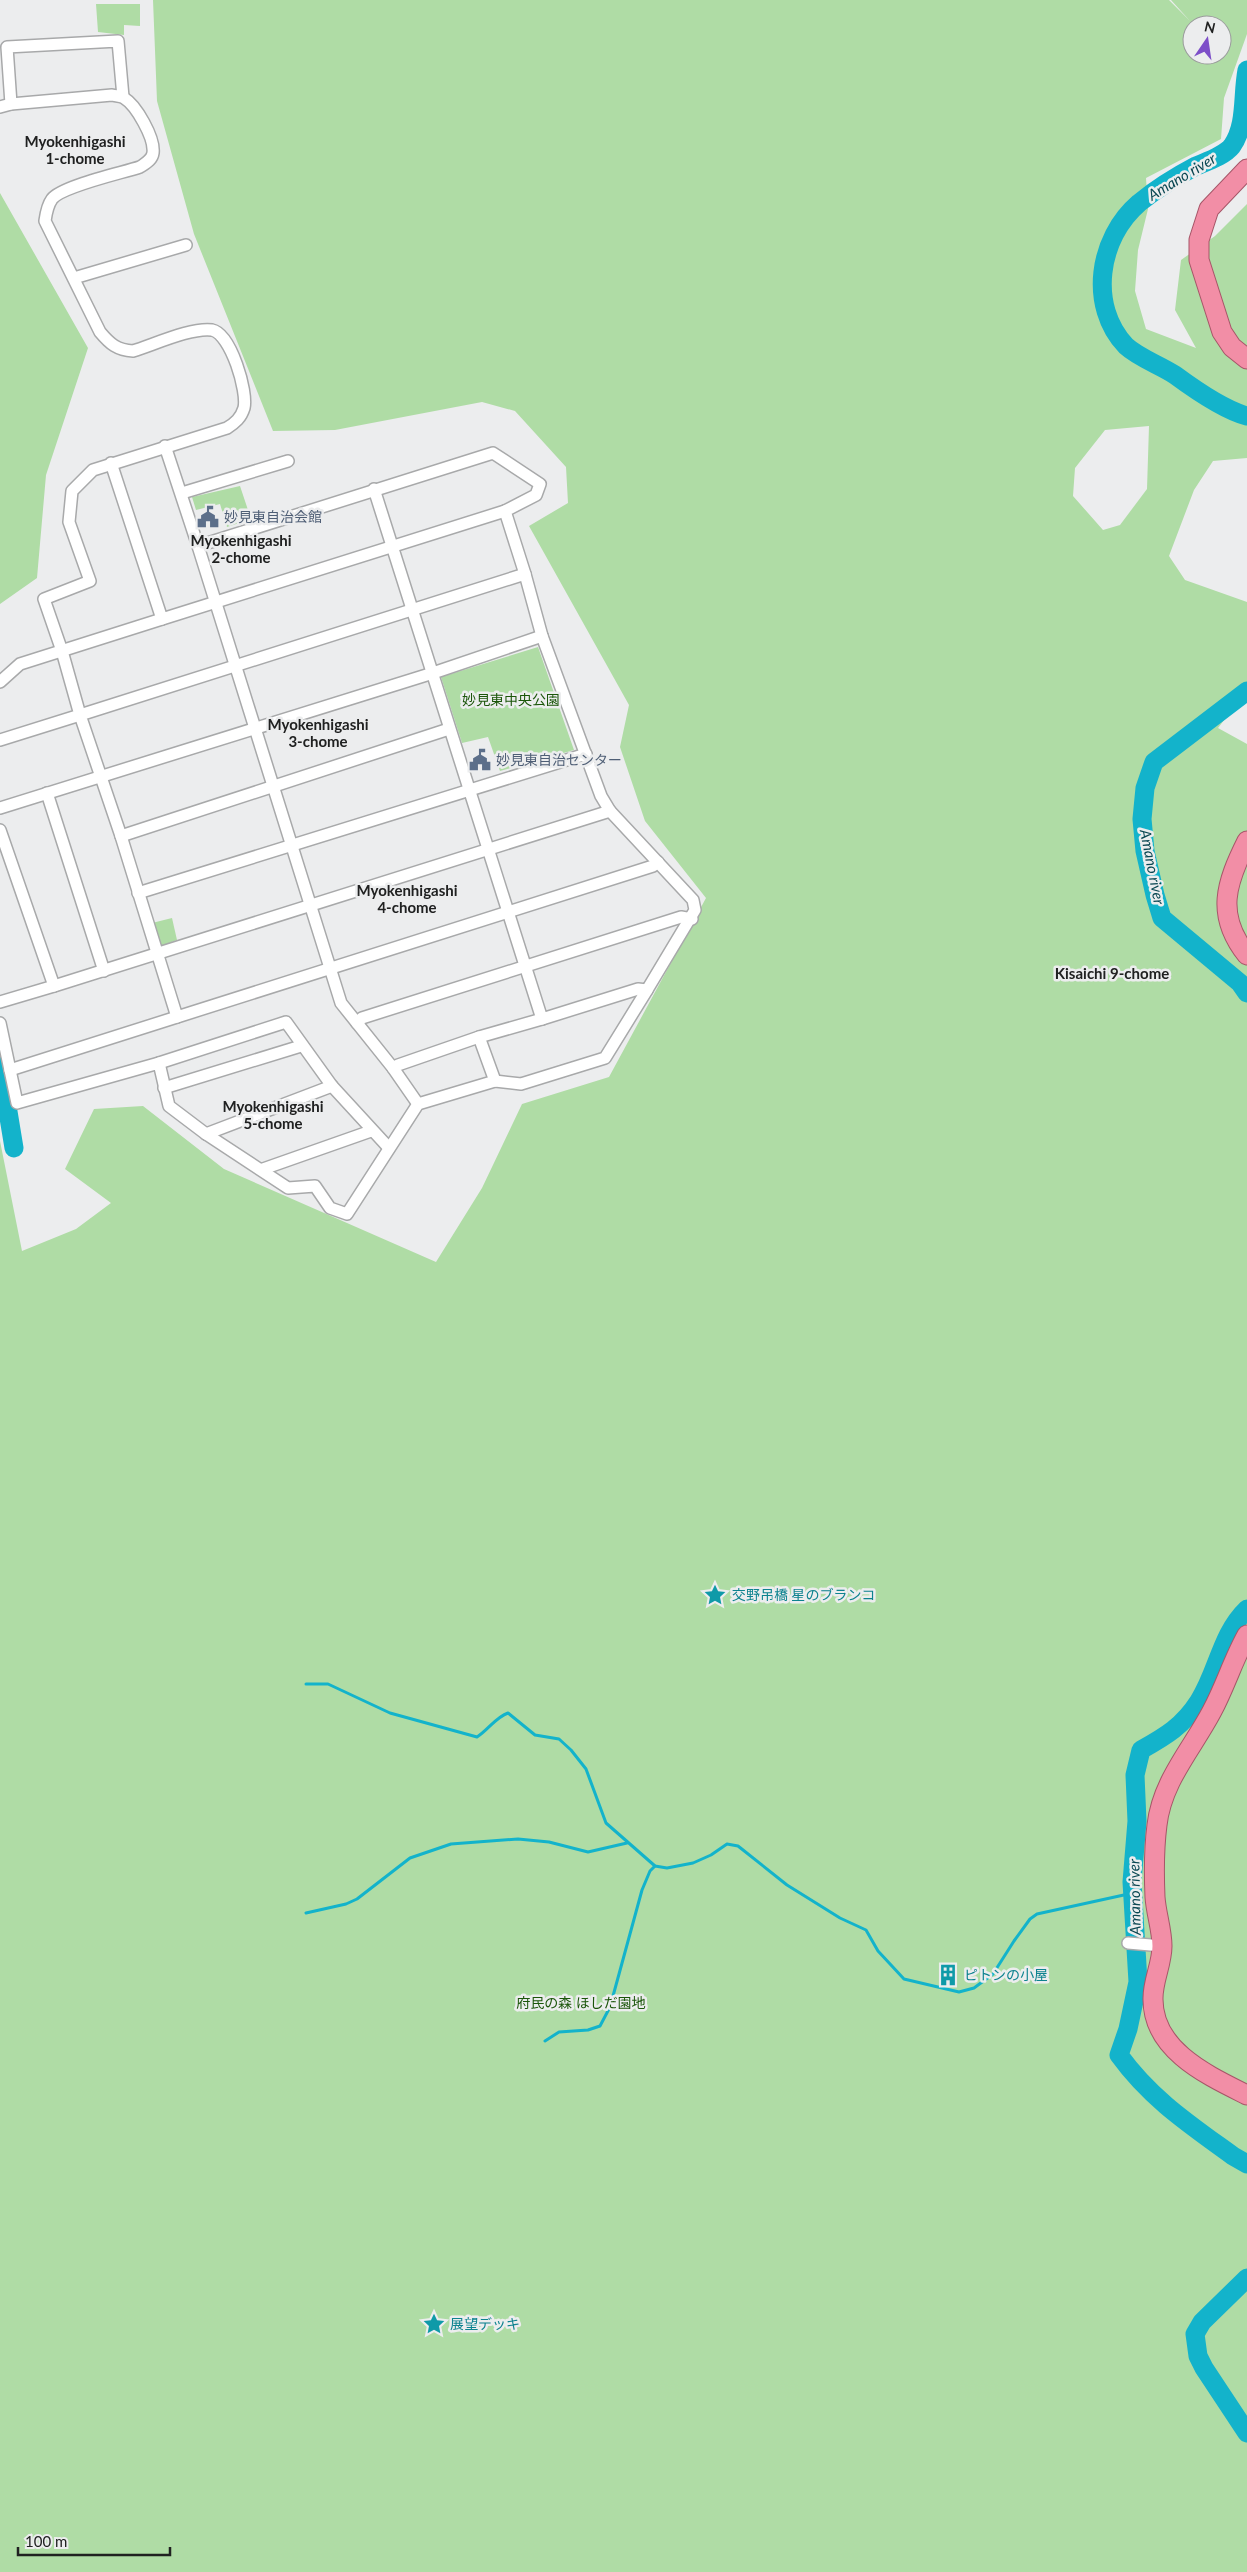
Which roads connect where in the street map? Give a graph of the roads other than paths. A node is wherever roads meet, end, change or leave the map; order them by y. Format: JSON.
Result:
{"nodes":[{"id":1,"x":123,"y":97,"type":"junction"},
{"id":2,"x":6,"y":106,"type":"edge"},
{"id":3,"x":1247,"y":169,"type":"edge"},
{"id":4,"x":186,"y":245,"type":"dead end"},
{"id":5,"x":74,"y":278,"type":"junction"},
{"id":6,"x":1247,"y":359,"type":"edge"},
{"id":7,"x":165,"y":446,"type":"junction"},
{"id":8,"x":288,"y":461,"type":"dead end"},
{"id":9,"x":111,"y":463,"type":"junction"},
{"id":10,"x":374,"y":489,"type":"junction"},
{"id":11,"x":182,"y":493,"type":"junction"},
{"id":12,"x":505,"y":511,"type":"junction"},
{"id":13,"x":198,"y":546,"type":"junction"},
{"id":14,"x":392,"y":546,"type":"junction"},
{"id":15,"x":525,"y":574,"type":"junction"},
{"id":16,"x":215,"y":604,"type":"junction"},
{"id":17,"x":412,"y":609,"type":"junction"},
{"id":18,"x":162,"y":619,"type":"junction"},
{"id":19,"x":542,"y":636,"type":"junction"},
{"id":20,"x":62,"y":651,"type":"junction"},
{"id":21,"x":235,"y":667,"type":"junction"},
{"id":22,"x":433,"y":674,"type":"junction"},
{"id":23,"x":0,"y":682,"type":"edge"},
{"id":24,"x":80,"y":715,"type":"junction"},
{"id":25,"x":253,"y":728,"type":"junction"},
{"id":26,"x":449,"y":729,"type":"junction"},
{"id":27,"x":0,"y":740,"type":"edge"},
{"id":28,"x":586,"y":754,"type":"junction"},
{"id":29,"x":100,"y":777,"type":"junction"},
{"id":30,"x":272,"y":787,"type":"junction"},
{"id":31,"x":469,"y":790,"type":"junction"},
{"id":32,"x":47,"y":793,"type":"junction"},
{"id":33,"x":0,"y":808,"type":"edge"},
{"id":34,"x":610,"y":811,"type":"junction"},
{"id":35,"x":0,"y":830,"type":"edge"},
{"id":36,"x":121,"y":836,"type":"junction"},
{"id":37,"x":1247,"y":841,"type":"edge"},
{"id":38,"x":292,"y":847,"type":"junction"},
{"id":39,"x":488,"y":851,"type":"junction"},
{"id":40,"x":658,"y":862,"type":"junction"},
{"id":41,"x":138,"y":893,"type":"junction"},
{"id":42,"x":309,"y":905,"type":"junction"},
{"id":43,"x":507,"y":913,"type":"junction"},
{"id":44,"x":692,"y":919,"type":"junction"},
{"id":45,"x":1247,"y":955,"type":"edge"},
{"id":46,"x":156,"y":956,"type":"junction"},
{"id":47,"x":524,"y":967,"type":"junction"},
{"id":48,"x":328,"y":969,"type":"junction"},
{"id":49,"x":104,"y":971,"type":"junction"},
{"id":50,"x":54,"y":986,"type":"junction"},
{"id":51,"x":647,"y":990,"type":"junction"},
{"id":52,"x":0,"y":1002,"type":"edge"},
{"id":53,"x":177,"y":1017,"type":"junction"},
{"id":54,"x":542,"y":1019,"type":"junction"},
{"id":55,"x":0,"y":1023,"type":"edge"},
{"id":56,"x":357,"y":1023,"type":"junction"},
{"id":57,"x":479,"y":1037,"type":"junction"},
{"id":58,"x":301,"y":1046,"type":"junction"},
{"id":59,"x":159,"y":1063,"type":"junction"},
{"id":60,"x":393,"y":1068,"type":"junction"},
{"id":61,"x":10,"y":1070,"type":"junction"},
{"id":62,"x":495,"y":1081,"type":"junction"},
{"id":63,"x":332,"y":1086,"type":"junction"},
{"id":64,"x":164,"y":1088,"type":"junction"},
{"id":65,"x":418,"y":1104,"type":"junction"},
{"id":66,"x":371,"y":1131,"type":"junction"},
{"id":67,"x":206,"y":1134,"type":"junction"},
{"id":68,"x":389,"y":1148,"type":"junction"},
{"id":69,"x":263,"y":1169,"type":"junction"},
{"id":70,"x":1247,"y":1635,"type":"edge"},
{"id":71,"x":1128,"y":1943,"type":"dead end"},
{"id":72,"x":1158,"y":1945,"type":"junction"},
{"id":73,"x":1247,"y":2095,"type":"edge"}],
"edges":[{"from":1,"to":2,"type":"street"},
{"from":1,"to":2,"type":"street"},
{"from":1,"to":5,"type":"street"},
{"from":3,"to":6,"type":"highway"},
{"from":4,"to":5,"type":"street"},
{"from":5,"to":7,"type":"street"},
{"from":7,"to":9,"type":"street"},
{"from":7,"to":11,"type":"street"},
{"from":8,"to":11,"type":"street"},
{"from":9,"to":18,"type":"street"},
{"from":9,"to":20,"type":"street"},
{"from":10,"to":12,"type":"street"},
{"from":10,"to":13,"type":"street"},
{"from":10,"to":14,"type":"street"},
{"from":11,"to":13,"type":"street"},
{"from":12,"to":14,"type":"street"},
{"from":12,"to":15,"type":"street"},
{"from":13,"to":16,"type":"street"},
{"from":14,"to":16,"type":"street"},
{"from":14,"to":17,"type":"street"},
{"from":15,"to":17,"type":"street"},
{"from":15,"to":19,"type":"street"},
{"from":16,"to":18,"type":"street"},
{"from":16,"to":21,"type":"street"},
{"from":17,"to":21,"type":"street"},
{"from":17,"to":22,"type":"street"},
{"from":18,"to":20,"type":"street"},
{"from":19,"to":22,"type":"street"},
{"from":19,"to":28,"type":"street"},
{"from":20,"to":23,"type":"street"},
{"from":20,"to":24,"type":"street"},
{"from":21,"to":24,"type":"street"},
{"from":21,"to":25,"type":"street"},
{"from":22,"to":25,"type":"street"},
{"from":22,"to":26,"type":"street"},
{"from":24,"to":27,"type":"street"},
{"from":24,"to":29,"type":"street"},
{"from":25,"to":29,"type":"street"},
{"from":25,"to":30,"type":"street"},
{"from":26,"to":30,"type":"street"},
{"from":26,"to":31,"type":"street"},
{"from":28,"to":31,"type":"street"},
{"from":28,"to":34,"type":"street"},
{"from":29,"to":32,"type":"street"},
{"from":29,"to":36,"type":"street"},
{"from":30,"to":36,"type":"street"},
{"from":30,"to":38,"type":"street"},
{"from":31,"to":38,"type":"street"},
{"from":31,"to":39,"type":"street"},
{"from":32,"to":33,"type":"street"},
{"from":32,"to":49,"type":"street"},
{"from":34,"to":39,"type":"street"},
{"from":34,"to":40,"type":"street"},
{"from":35,"to":50,"type":"street"},
{"from":36,"to":41,"type":"street"},
{"from":37,"to":45,"type":"highway"},
{"from":38,"to":41,"type":"street"},
{"from":38,"to":42,"type":"street"},
{"from":39,"to":42,"type":"street"},
{"from":39,"to":43,"type":"street"},
{"from":40,"to":43,"type":"street"},
{"from":40,"to":44,"type":"street"},
{"from":41,"to":46,"type":"street"},
{"from":42,"to":46,"type":"street"},
{"from":42,"to":48,"type":"street"},
{"from":43,"to":47,"type":"street"},
{"from":43,"to":48,"type":"street"},
{"from":44,"to":47,"type":"street"},
{"from":44,"to":51,"type":"street"},
{"from":46,"to":49,"type":"street"},
{"from":46,"to":53,"type":"street"},
{"from":47,"to":54,"type":"street"},
{"from":47,"to":56,"type":"street"},
{"from":48,"to":53,"type":"street"},
{"from":48,"to":56,"type":"street"},
{"from":49,"to":50,"type":"street"},
{"from":50,"to":52,"type":"street"},
{"from":51,"to":54,"type":"street"},
{"from":51,"to":62,"type":"street"},
{"from":53,"to":61,"type":"street"},
{"from":54,"to":57,"type":"street"},
{"from":55,"to":61,"type":"street"},
{"from":56,"to":60,"type":"street"},
{"from":57,"to":60,"type":"street"},
{"from":57,"to":62,"type":"street"},
{"from":58,"to":59,"type":"street"},
{"from":58,"to":63,"type":"street"},
{"from":58,"to":64,"type":"street"},
{"from":59,"to":61,"type":"street"},
{"from":59,"to":64,"type":"street"},
{"from":60,"to":65,"type":"street"},
{"from":62,"to":65,"type":"street"},
{"from":63,"to":66,"type":"street"},
{"from":63,"to":67,"type":"street"},
{"from":64,"to":67,"type":"street"},
{"from":65,"to":68,"type":"street"},
{"from":66,"to":68,"type":"street"},
{"from":66,"to":69,"type":"street"},
{"from":67,"to":69,"type":"street"},
{"from":68,"to":69,"type":"street"},
{"from":70,"to":72,"type":"highway"},
{"from":71,"to":72,"type":"street"},
{"from":72,"to":73,"type":"highway"}]}
